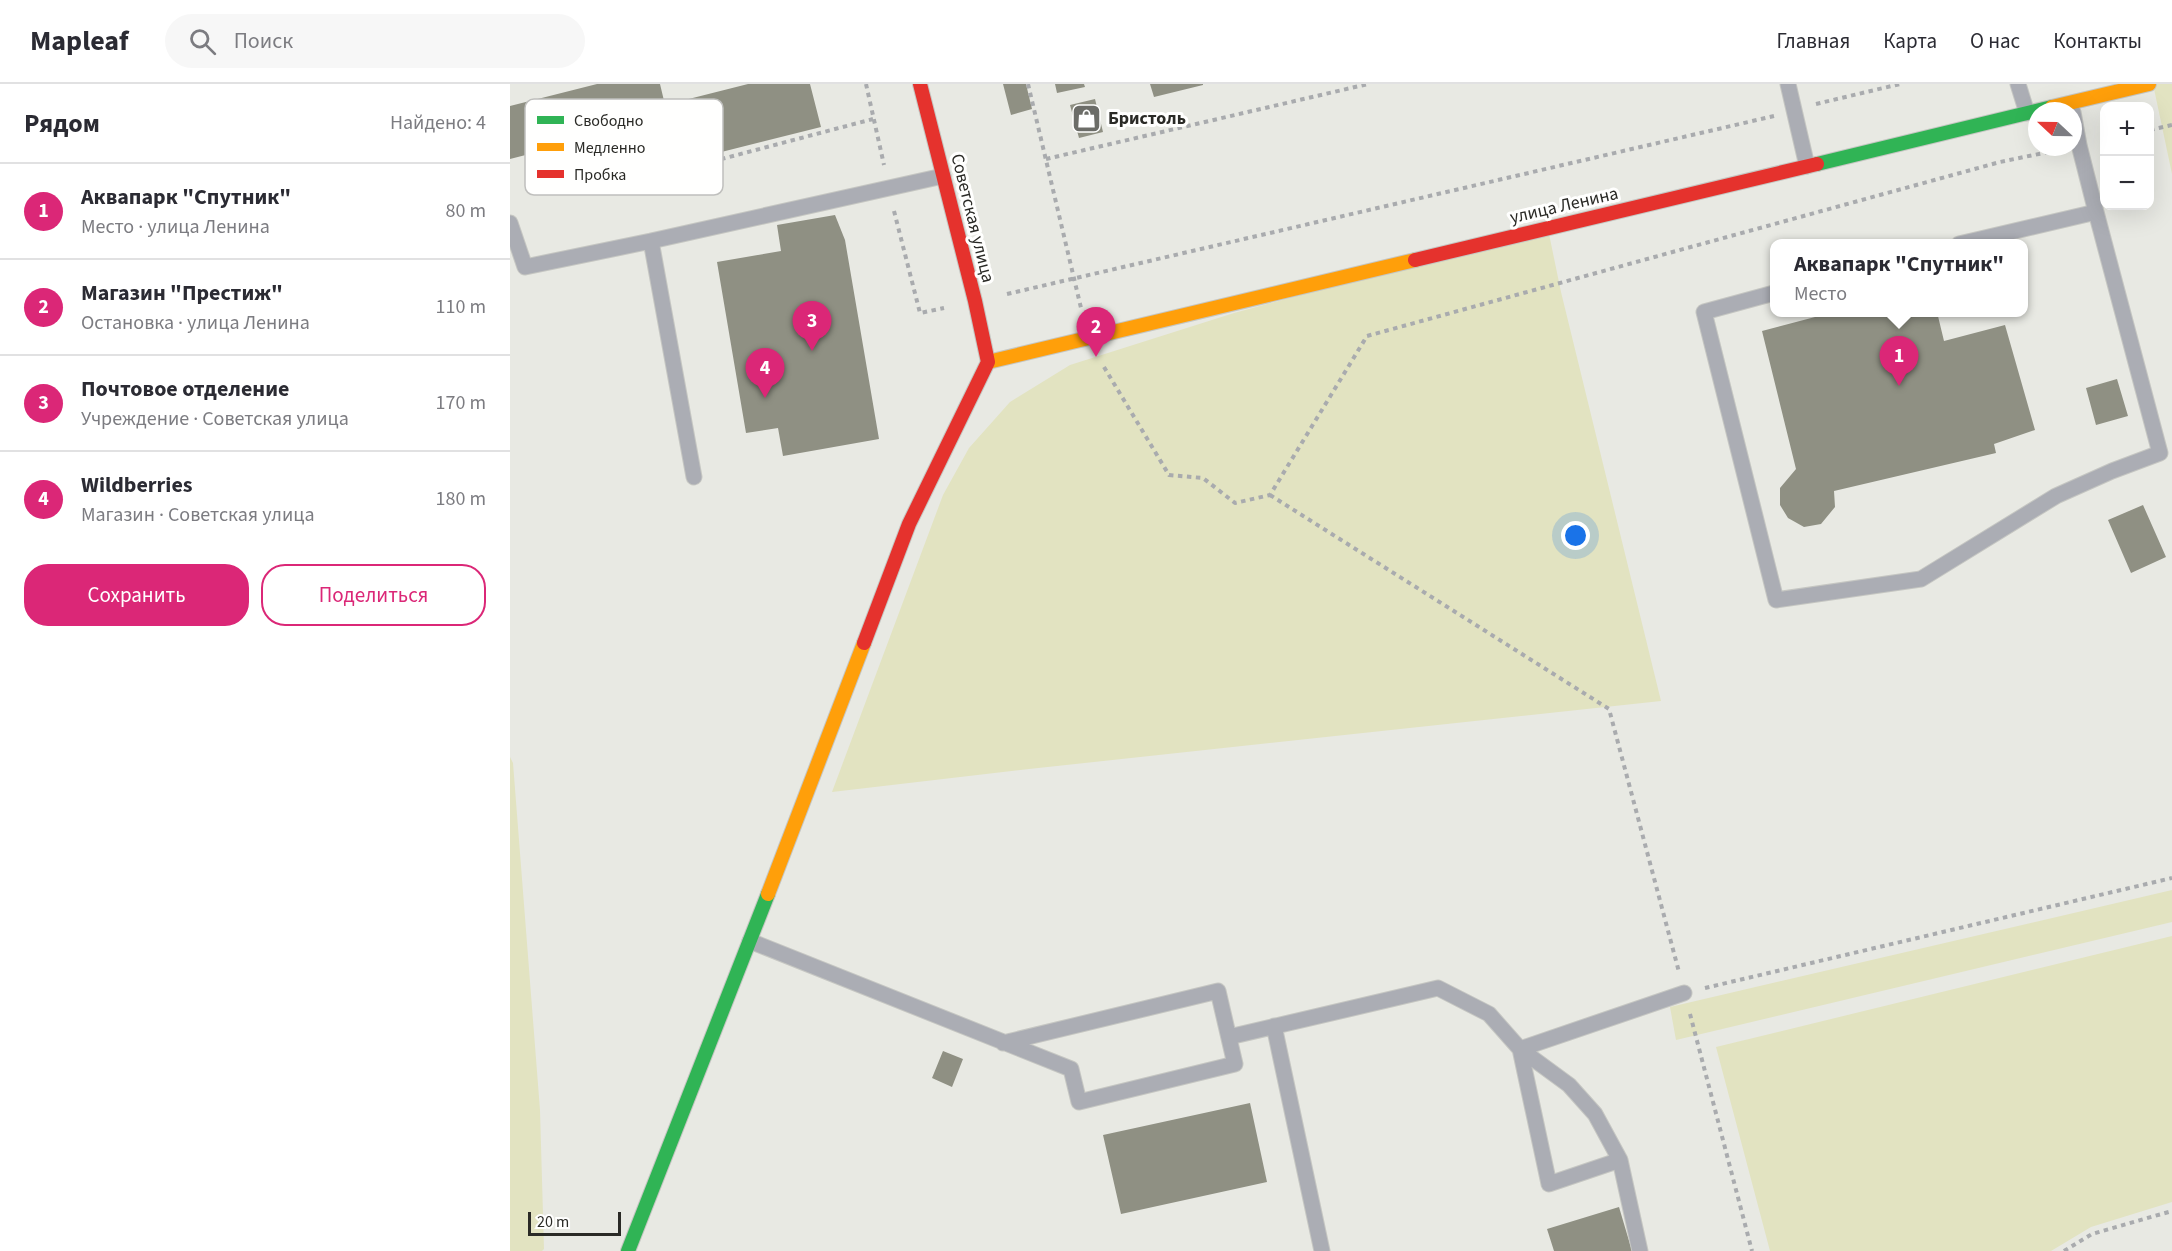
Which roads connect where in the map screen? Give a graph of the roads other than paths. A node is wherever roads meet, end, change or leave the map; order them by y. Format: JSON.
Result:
{"nodes":[{"id":1,"x":920,"y":84,"type":"edge"},
{"id":2,"x":1788,"y":84,"type":"edge"},
{"id":3,"x":2018,"y":84,"type":"edge"},
{"id":4,"x":2148,"y":84,"type":"edge"},
{"id":5,"x":2082,"y":105,"type":"edge"},
{"id":6,"x":2027,"y":113,"type":"joint"},
{"id":7,"x":2082,"y":156,"type":"edge"},
{"id":8,"x":1807,"y":166,"type":"junction"},
{"id":9,"x":943,"y":176,"type":"junction"},
{"id":10,"x":2096,"y":212,"type":"junction"},
{"id":11,"x":510,"y":223,"type":"edge"},
{"id":12,"x":1977,"y":239,"type":"edge"},
{"id":13,"x":651,"y":241,"type":"junction"},
{"id":14,"x":1770,"y":294,"type":"edge"},
{"id":15,"x":988,"y":362,"type":"junction"},
{"id":16,"x":694,"y":477,"type":"dead end"},
{"id":17,"x":750,"y":941,"type":"junction"},
{"id":18,"x":1684,"y":993,"type":"road end"},
{"id":19,"x":1274,"y":1026,"type":"junction"},
{"id":20,"x":1229,"y":1037,"type":"junction"},
{"id":21,"x":1003,"y":1043,"type":"junction"},
{"id":22,"x":1520,"y":1049,"type":"junction"},
{"id":23,"x":1620,"y":1160,"type":"junction"},
{"id":24,"x":628,"y":1251,"type":"edge"},
{"id":25,"x":1322,"y":1251,"type":"edge"},
{"id":26,"x":1640,"y":1251,"type":"edge"}],
"edges":[{"from":1,"to":9,"type":"street","name":"Советская улица"},
{"from":2,"to":8,"type":"lane"},
{"from":3,"to":6,"type":"lane"},
{"from":4,"to":5,"type":"street","name":"улица Ленина"},
{"from":6,"to":8,"type":"street","name":"улица Ленина"},
{"from":7,"to":10,"type":"lane"},
{"from":8,"to":15,"type":"street","name":"улица Ленина"},
{"from":9,"to":13,"type":"lane"},
{"from":9,"to":15,"type":"street","name":"Советская улица"},
{"from":10,"to":12,"type":"lane"},
{"from":10,"to":14,"type":"lane"},
{"from":11,"to":13,"type":"lane"},
{"from":13,"to":16,"type":"lane"},
{"from":15,"to":17,"type":"street"},
{"from":17,"to":21,"type":"lane"},
{"from":17,"to":24,"type":"street"},
{"from":18,"to":22,"type":"lane"},
{"from":19,"to":20,"type":"lane"},
{"from":19,"to":22,"type":"lane"},
{"from":19,"to":25,"type":"lane"},
{"from":20,"to":21,"type":"lane"},
{"from":20,"to":21,"type":"lane"},
{"from":22,"to":23,"type":"lane"},
{"from":22,"to":23,"type":"lane"},
{"from":23,"to":26,"type":"lane"}]}
